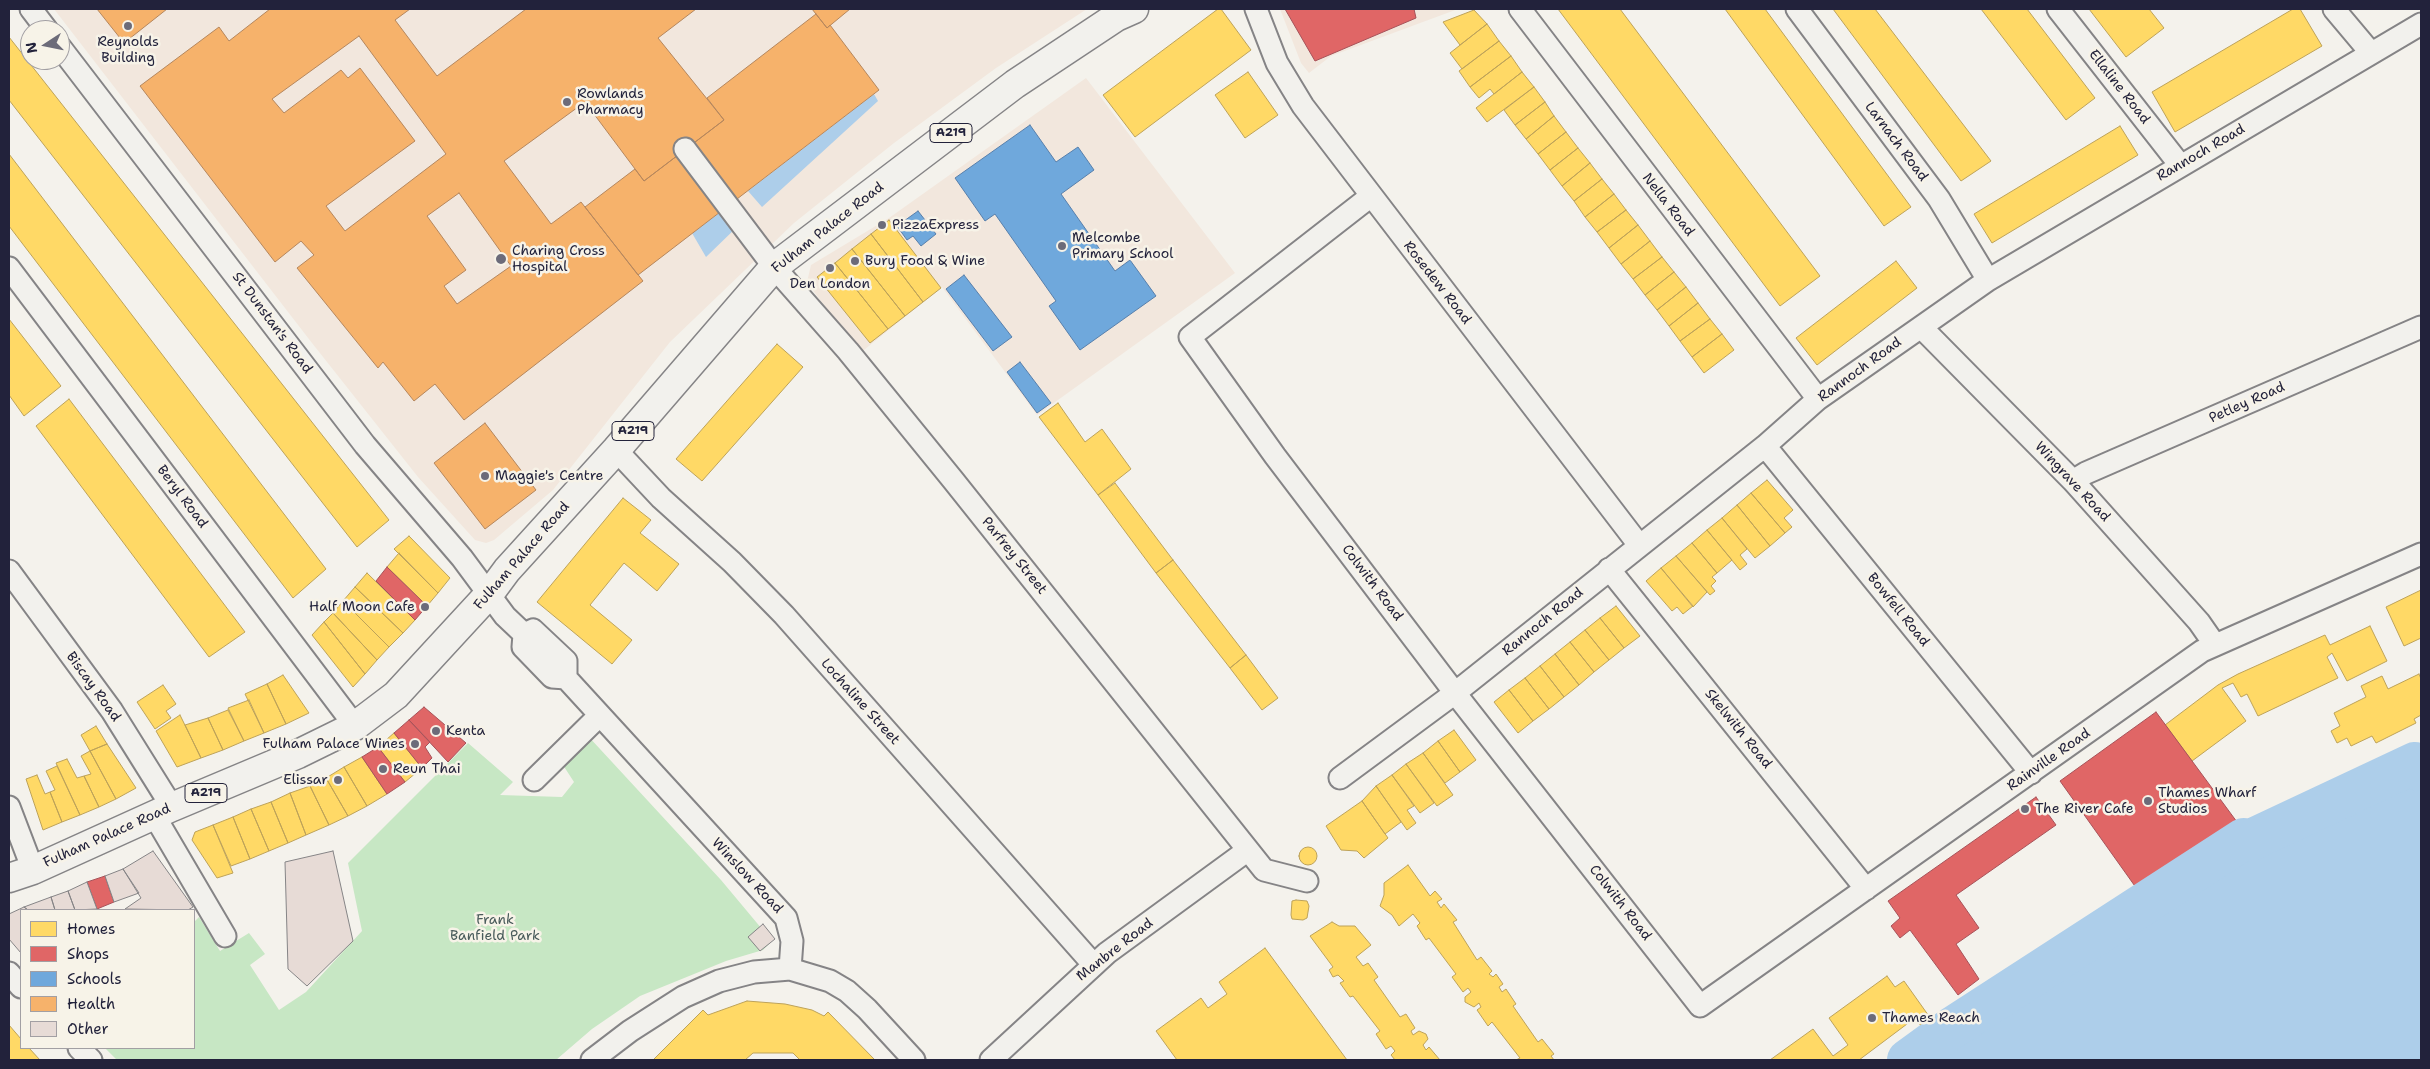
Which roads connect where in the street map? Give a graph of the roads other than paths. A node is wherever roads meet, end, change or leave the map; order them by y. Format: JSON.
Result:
{"nodes":[{"id":1,"x":31,"y":9,"type":"edge"},
{"id":2,"x":1134,"y":9,"type":"edge"},
{"id":3,"x":1256,"y":9,"type":"edge"},
{"id":4,"x":1520,"y":9,"type":"edge"},
{"id":5,"x":1797,"y":9,"type":"edge"},
{"id":6,"x":2058,"y":9,"type":"edge"},
{"id":7,"x":2334,"y":9,"type":"edge"},
{"id":8,"x":39,"y":20,"type":"edge"},
{"id":9,"x":2421,"y":24,"type":"edge"},
{"id":10,"x":2371,"y":53,"type":"junction"},
{"id":11,"x":70,"y":60,"type":"edge"},
{"id":12,"x":685,"y":149,"type":"dead end"},
{"id":13,"x":2180,"y":166,"type":"junction"},
{"id":14,"x":1371,"y":196,"type":"junction"},
{"id":15,"x":774,"y":267,"type":"junction"},
{"id":16,"x":9,"y":268,"type":"edge"},
{"id":17,"x":1988,"y":280,"type":"junction"},
{"id":18,"x":1921,"y":326,"type":"junction"},
{"id":19,"x":2421,"y":327,"type":"edge"},
{"id":20,"x":1818,"y":399,"type":"junction"},
{"id":21,"x":1765,"y":446,"type":"junction"},
{"id":22,"x":616,"y":450,"type":"junction"},
{"id":23,"x":2073,"y":481,"type":"junction"},
{"id":24,"x":1639,"y":545,"type":"junction"},
{"id":25,"x":2421,"y":554,"type":"edge"},
{"id":26,"x":1609,"y":569,"type":"junction"},
{"id":27,"x":9,"y":571,"type":"edge"},
{"id":28,"x":490,"y":593,"type":"junction"},
{"id":29,"x":2215,"y":644,"type":"junction"},
{"id":30,"x":1455,"y":693,"type":"junction"},
{"id":31,"x":600,"y":715,"type":"junction"},
{"id":32,"x":355,"y":726,"type":"junction"},
{"id":33,"x":2031,"y":773,"type":"junction"},
{"id":34,"x":1340,"y":778,"type":"dead end"},
{"id":35,"x":534,"y":780,"type":"dead end"},
{"id":36,"x":9,"y":807,"type":"edge"},
{"id":37,"x":163,"y":811,"type":"junction"},
{"id":38,"x":1248,"y":850,"type":"junction"},
{"id":39,"x":21,"y":874,"type":"edge"},
{"id":40,"x":1307,"y":882,"type":"dead end"},
{"id":41,"x":1866,"y":889,"type":"junction"},
{"id":42,"x":225,"y":936,"type":"dead end"},
{"id":43,"x":1093,"y":964,"type":"junction"},
{"id":44,"x":790,"y":969,"type":"junction"},
{"id":45,"x":9,"y":973,"type":"edge"},
{"id":46,"x":20,"y":986,"type":"edge"},
{"id":47,"x":1700,"y":1006,"type":"joint"},
{"id":48,"x":80,"y":1049,"type":"edge"},
{"id":49,"x":91,"y":1060,"type":"edge"},
{"id":50,"x":592,"y":1060,"type":"edge"},
{"id":51,"x":914,"y":1060,"type":"edge"},
{"id":52,"x":991,"y":1060,"type":"edge"}],
"edges":[{"from":1,"to":8,"type":"street"},
{"from":2,"to":15,"type":"main road","name":"Fulham Palace Road","number":"A219"},
{"from":3,"to":14,"type":"street","name":"Rosedew Road"},
{"from":4,"to":20,"type":"street","name":"Nella Road"},
{"from":5,"to":17,"type":"street","name":"Larnach Road"},
{"from":6,"to":13,"type":"street","name":"Ellaline Road"},
{"from":7,"to":10,"type":"street"},
{"from":9,"to":10,"type":"street","name":"Rannoch Road"},
{"from":10,"to":13,"type":"street","name":"Rannoch Road"},
{"from":11,"to":28,"type":"street","name":"St Dunstan's Road"},
{"from":12,"to":15,"type":"street","name":"Parfrey Street"},
{"from":13,"to":17,"type":"street","name":"Rannoch Road"},
{"from":14,"to":24,"type":"street","name":"Rosedew Road"},
{"from":14,"to":30,"type":"street","name":"Colwith Road"},
{"from":15,"to":22,"type":"main road","name":"Fulham Palace Road","number":"A219"},
{"from":15,"to":38,"type":"street","name":"Parfrey Street"},
{"from":16,"to":32,"type":"street","name":"Beryl Road"},
{"from":17,"to":18,"type":"street","name":"Rannoch Road"},
{"from":18,"to":20,"type":"street","name":"Rannoch Road"},
{"from":18,"to":23,"type":"street","name":"Wingrave Road"},
{"from":19,"to":23,"type":"street","name":"Petley Road"},
{"from":20,"to":21,"type":"street","name":"Rannoch Road"},
{"from":21,"to":24,"type":"street","name":"Rannoch Road"},
{"from":21,"to":33,"type":"street","name":"Bowfell Road"},
{"from":22,"to":28,"type":"main road","name":"Fulham Palace Road","number":"A219"},
{"from":22,"to":43,"type":"street","name":"Lochaline Street"},
{"from":23,"to":29,"type":"street","name":"Wingrave Road"},
{"from":24,"to":26,"type":"street","name":"Rannoch Road"},
{"from":25,"to":29,"type":"street","name":"Rainville Road"},
{"from":26,"to":30,"type":"street","name":"Rannoch Road"},
{"from":26,"to":41,"type":"street","name":"Skelwith Road"},
{"from":27,"to":37,"type":"street","name":"Biscay Road"},
{"from":28,"to":31,"type":"street","name":"Winslow Road"},
{"from":28,"to":32,"type":"main road","name":"Fulham Palace Road","number":"A219"},
{"from":29,"to":33,"type":"street","name":"Rainville Road"},
{"from":30,"to":34,"type":"street","name":"Rannoch Road"},
{"from":30,"to":47,"type":"street","name":"Colwith Road"},
{"from":31,"to":35,"type":"street"},
{"from":31,"to":44,"type":"street","name":"Winslow Road"},
{"from":32,"to":37,"type":"main road","name":"Fulham Palace Road","number":"A219"},
{"from":33,"to":41,"type":"street","name":"Rainville Road"},
{"from":36,"to":39,"type":"street"},
{"from":37,"to":39,"type":"main road","name":"Fulham Palace Road","number":"A219"},
{"from":37,"to":42,"type":"street","name":"Biscay Road"},
{"from":38,"to":40,"type":"street","name":"Parfrey Street"},
{"from":38,"to":43,"type":"street","name":"Manbre Road"},
{"from":41,"to":47,"type":"street","name":"Rainville Road"},
{"from":43,"to":52,"type":"street","name":"Manbre Road"},
{"from":44,"to":50,"type":"street"},
{"from":44,"to":51,"type":"street"},
{"from":45,"to":46,"type":"street"},
{"from":48,"to":49,"type":"street"}]}
